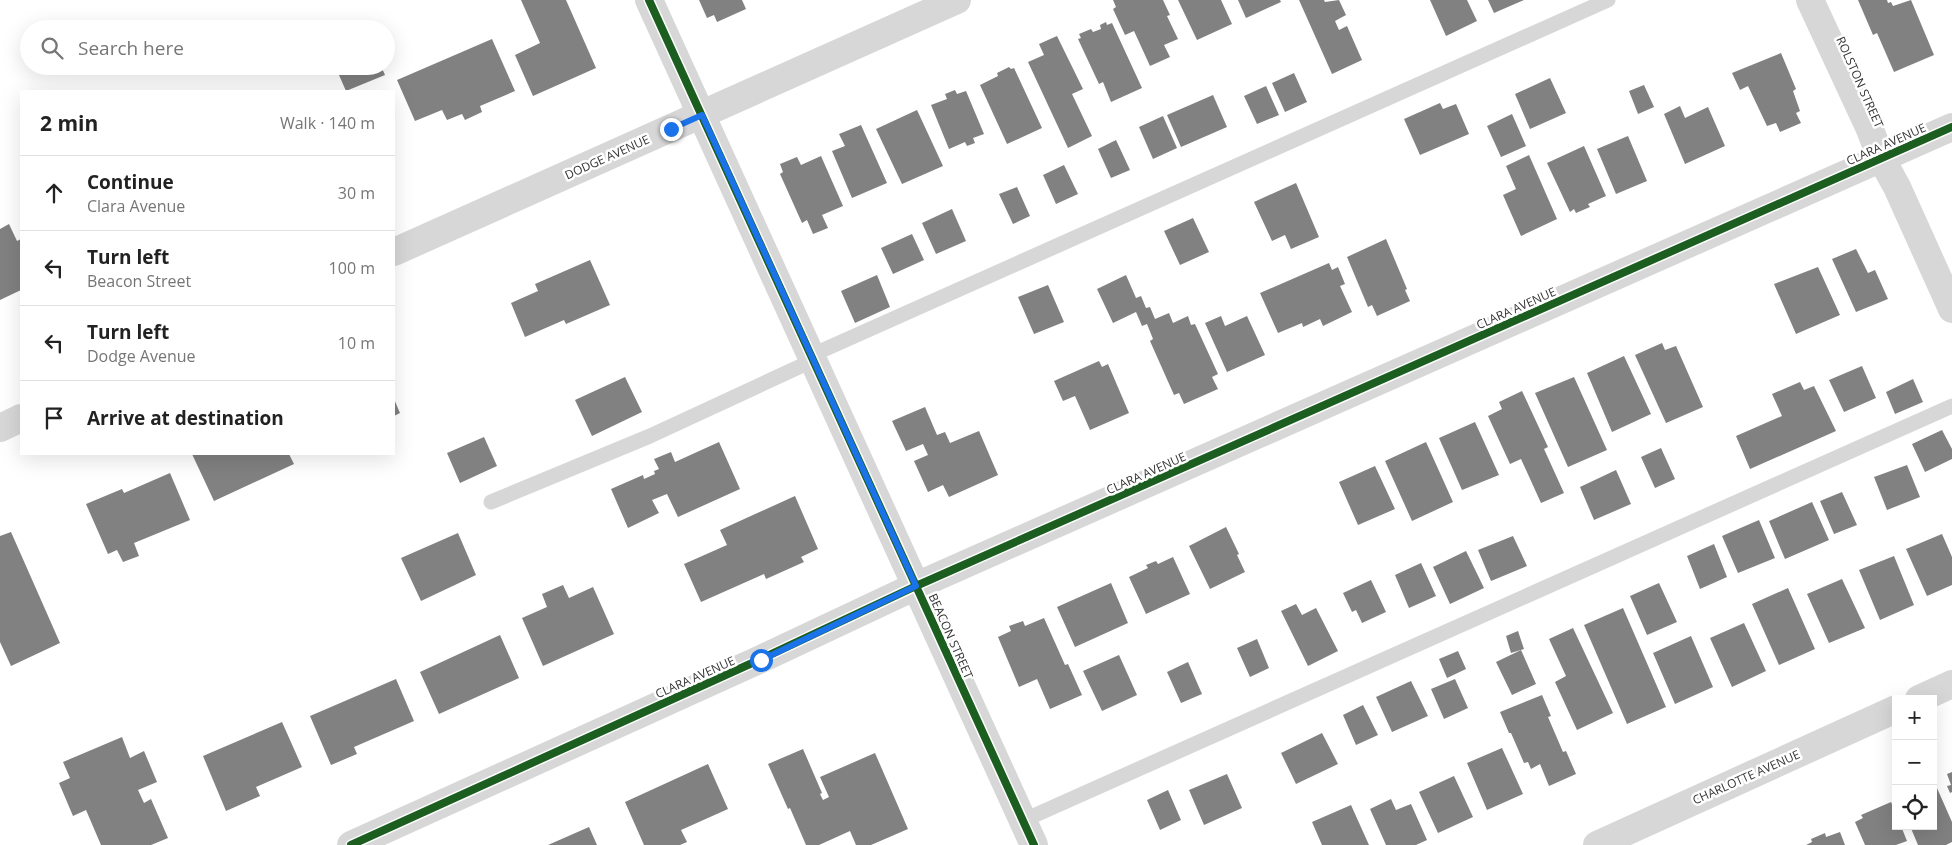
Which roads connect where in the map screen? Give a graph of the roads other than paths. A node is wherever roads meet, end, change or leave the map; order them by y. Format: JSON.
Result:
{"nodes":[{"id":1,"x":650,"y":0,"type":"edge"},
{"id":2,"x":957,"y":0,"type":"edge"},
{"id":3,"x":1608,"y":0,"type":"edge"},
{"id":4,"x":1810,"y":0,"type":"edge"},
{"id":5,"x":702,"y":115,"type":"junction"},
{"id":6,"x":1952,"y":127,"type":"edge"},
{"id":7,"x":1881,"y":158,"type":"junction"},
{"id":8,"x":395,"y":252,"type":"edge"},
{"id":9,"x":1952,"y":309,"type":"edge"},
{"id":10,"x":813,"y":358,"type":"junction"},
{"id":11,"x":1952,"y":406,"type":"edge"},
{"id":12,"x":20,"y":418,"type":"edge"},
{"id":13,"x":0,"y":428,"type":"edge"},
{"id":14,"x":491,"y":502,"type":"dead end"},
{"id":15,"x":916,"y":586,"type":"junction"},
{"id":16,"x":1952,"y":684,"type":"edge"},
{"id":17,"x":1928,"y":695,"type":"edge"},
{"id":18,"x":1892,"y":711,"type":"edge"},
{"id":19,"x":1028,"y":833,"type":"edge"},
{"id":20,"x":351,"y":845,"type":"edge"},
{"id":21,"x":1597,"y":845,"type":"edge"}],
"edges":[{"from":1,"to":5,"type":"street","name":"BEACON STREET"},
{"from":2,"to":5,"type":"street","name":"DODGE AVENUE"},
{"from":3,"to":10,"type":"lane"},
{"from":4,"to":7,"type":"street","name":"ROLSTON STREET"},
{"from":5,"to":8,"type":"street","name":"DODGE AVENUE"},
{"from":5,"to":10,"type":"street","name":"BEACON STREET"},
{"from":6,"to":7,"type":"street","name":"CLARA AVENUE"},
{"from":7,"to":9,"type":"street","name":"ROLSTON STREET"},
{"from":7,"to":15,"type":"street","name":"CLARA AVENUE"},
{"from":10,"to":14,"type":"lane"},
{"from":10,"to":15,"type":"street","name":"BEACON STREET"},
{"from":11,"to":19,"type":"lane"},
{"from":12,"to":13,"type":"street"},
{"from":15,"to":19,"type":"street","name":"BEACON STREET"},
{"from":15,"to":20,"type":"street","name":"CLARA AVENUE"},
{"from":16,"to":17,"type":"street"},
{"from":18,"to":21,"type":"street","name":"CHARLOTTE AVENUE"}]}
